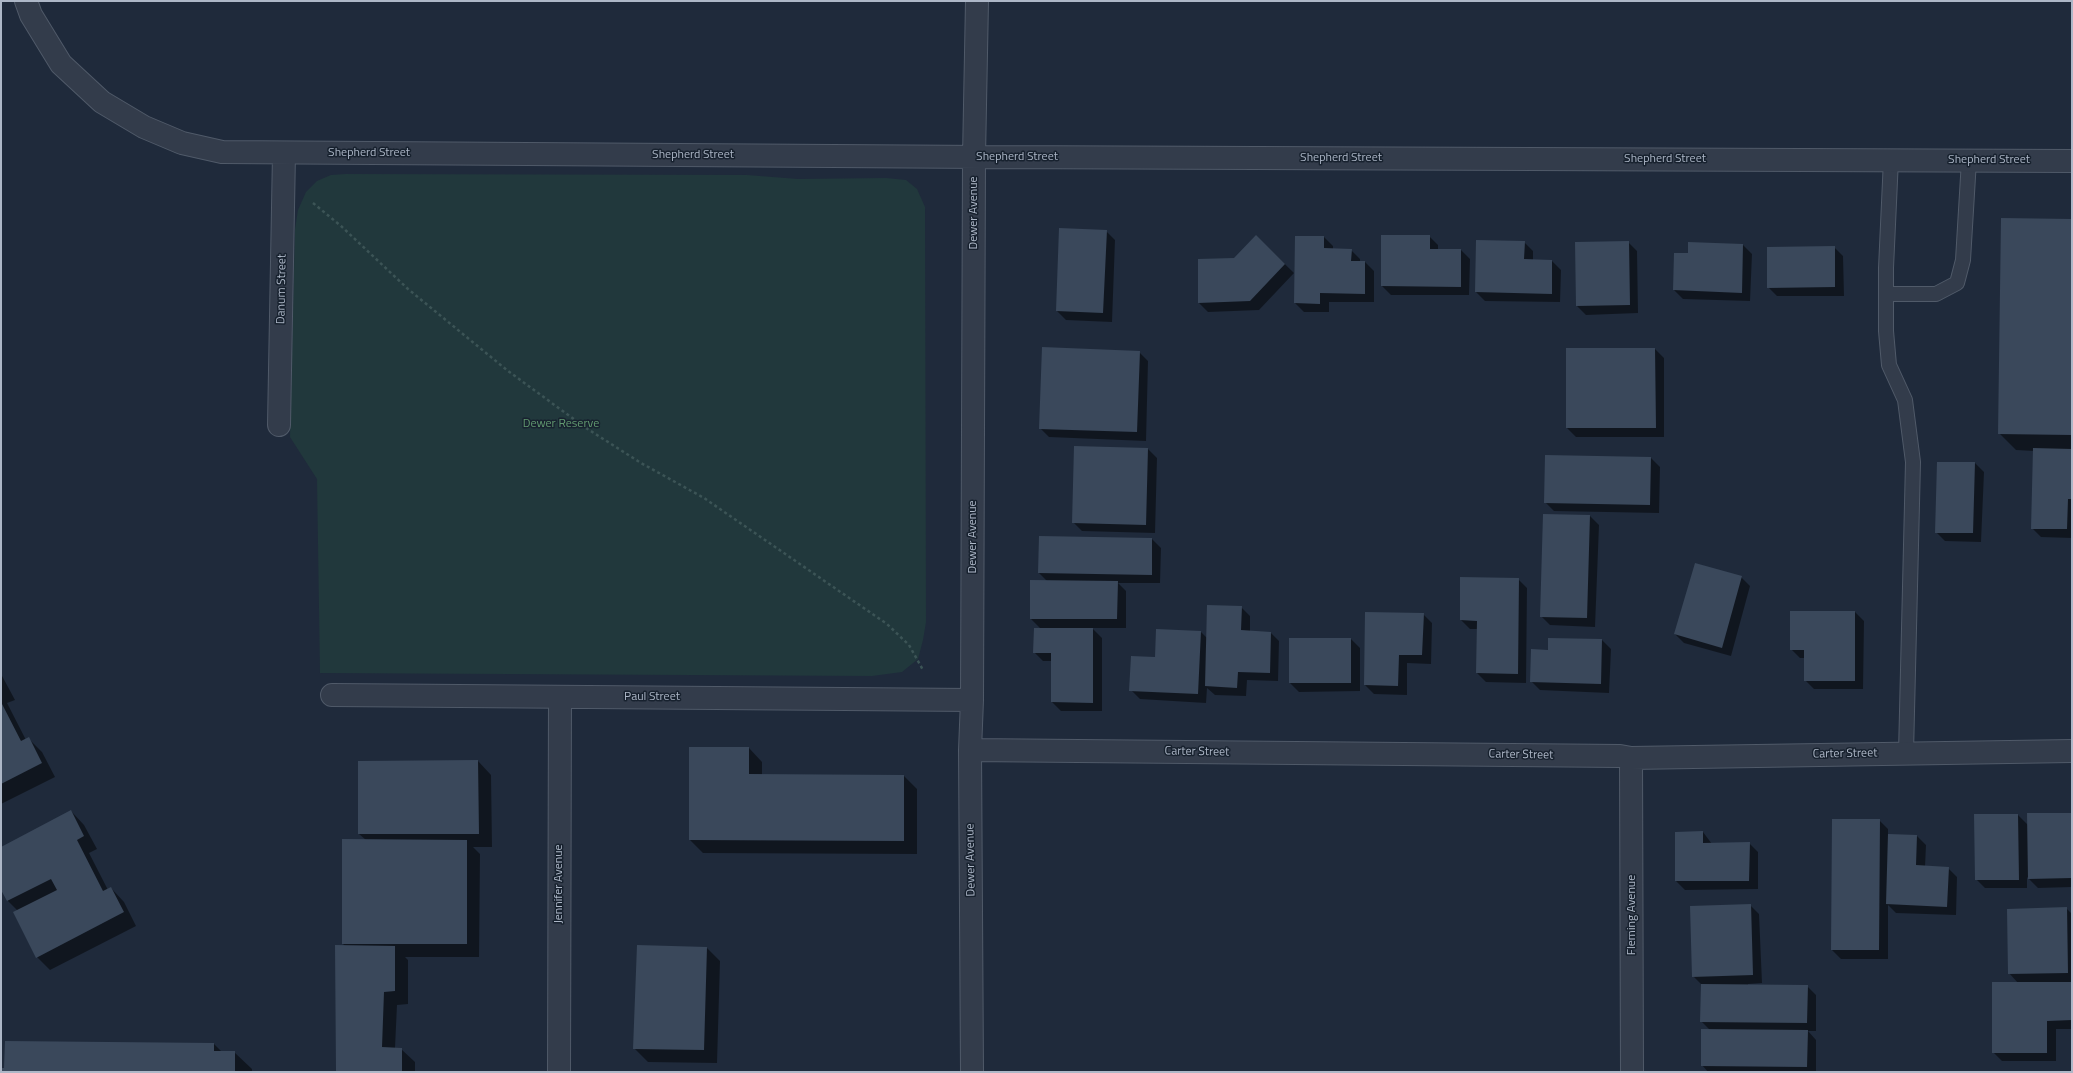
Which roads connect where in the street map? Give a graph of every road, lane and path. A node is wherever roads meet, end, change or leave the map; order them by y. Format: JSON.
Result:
{"nodes":[{"id":1,"x":26,"y":1,"type":"edge"},
{"id":2,"x":977,"y":1,"type":"edge"},
{"id":3,"x":284,"y":153,"type":"junction"},
{"id":4,"x":974,"y":157,"type":"junction"},
{"id":5,"x":1891,"y":159,"type":"junction"},
{"id":6,"x":1969,"y":160,"type":"junction"},
{"id":7,"x":2072,"y":161,"type":"edge"},
{"id":8,"x":284,"y":192,"type":"junction"},
{"id":9,"x":1887,"y":294,"type":"junction"},
{"id":10,"x":279,"y":425,"type":"dead end"},
{"id":11,"x":332,"y":695,"type":"dead end"},
{"id":12,"x":560,"y":697,"type":"junction"},
{"id":13,"x":936,"y":700,"type":"junction"},
{"id":14,"x":972,"y":700,"type":"junction"},
{"id":15,"x":970,"y":750,"type":"junction"},
{"id":16,"x":2072,"y":751,"type":"edge"},
{"id":17,"x":1906,"y":753,"type":"junction"},
{"id":18,"x":1631,"y":758,"type":"junction"},
{"id":19,"x":559,"y":1072,"type":"edge"},
{"id":20,"x":972,"y":1072,"type":"edge"},
{"id":21,"x":1632,"y":1072,"type":"edge"}],
"edges":[{"from":1,"to":3,"type":"street","name":"Shepherd Street"},
{"from":2,"to":4,"type":"street","name":"Dewer Avenue"},
{"from":3,"to":4,"type":"street","name":"Shepherd Street"},
{"from":3,"to":8,"type":"street","name":"Danum Street"},
{"from":4,"to":5,"type":"street","name":"Shepherd Street"},
{"from":4,"to":14,"type":"street","name":"Dewer Avenue"},
{"from":5,"to":6,"type":"street","name":"Shepherd Street"},
{"from":5,"to":9,"type":"lane"},
{"from":6,"to":7,"type":"street","name":"Shepherd Street"},
{"from":6,"to":9,"type":"lane"},
{"from":8,"to":10,"type":"street","name":"Danum Street"},
{"from":8,"to":13,"type":"path"},
{"from":9,"to":17,"type":"lane"},
{"from":11,"to":12,"type":"street","name":"Paul Street"},
{"from":12,"to":13,"type":"street","name":"Paul Street"},
{"from":12,"to":19,"type":"street","name":"Jennifer Avenue"},
{"from":13,"to":14,"type":"street","name":"Paul Street"},
{"from":14,"to":15,"type":"street","name":"Dewer Avenue"},
{"from":15,"to":18,"type":"street","name":"Carter Street"},
{"from":15,"to":20,"type":"street","name":"Dewer Avenue"},
{"from":16,"to":17,"type":"street","name":"Carter Street"},
{"from":17,"to":18,"type":"street","name":"Carter Street"},
{"from":18,"to":21,"type":"street","name":"Fleming Avenue"}]}
